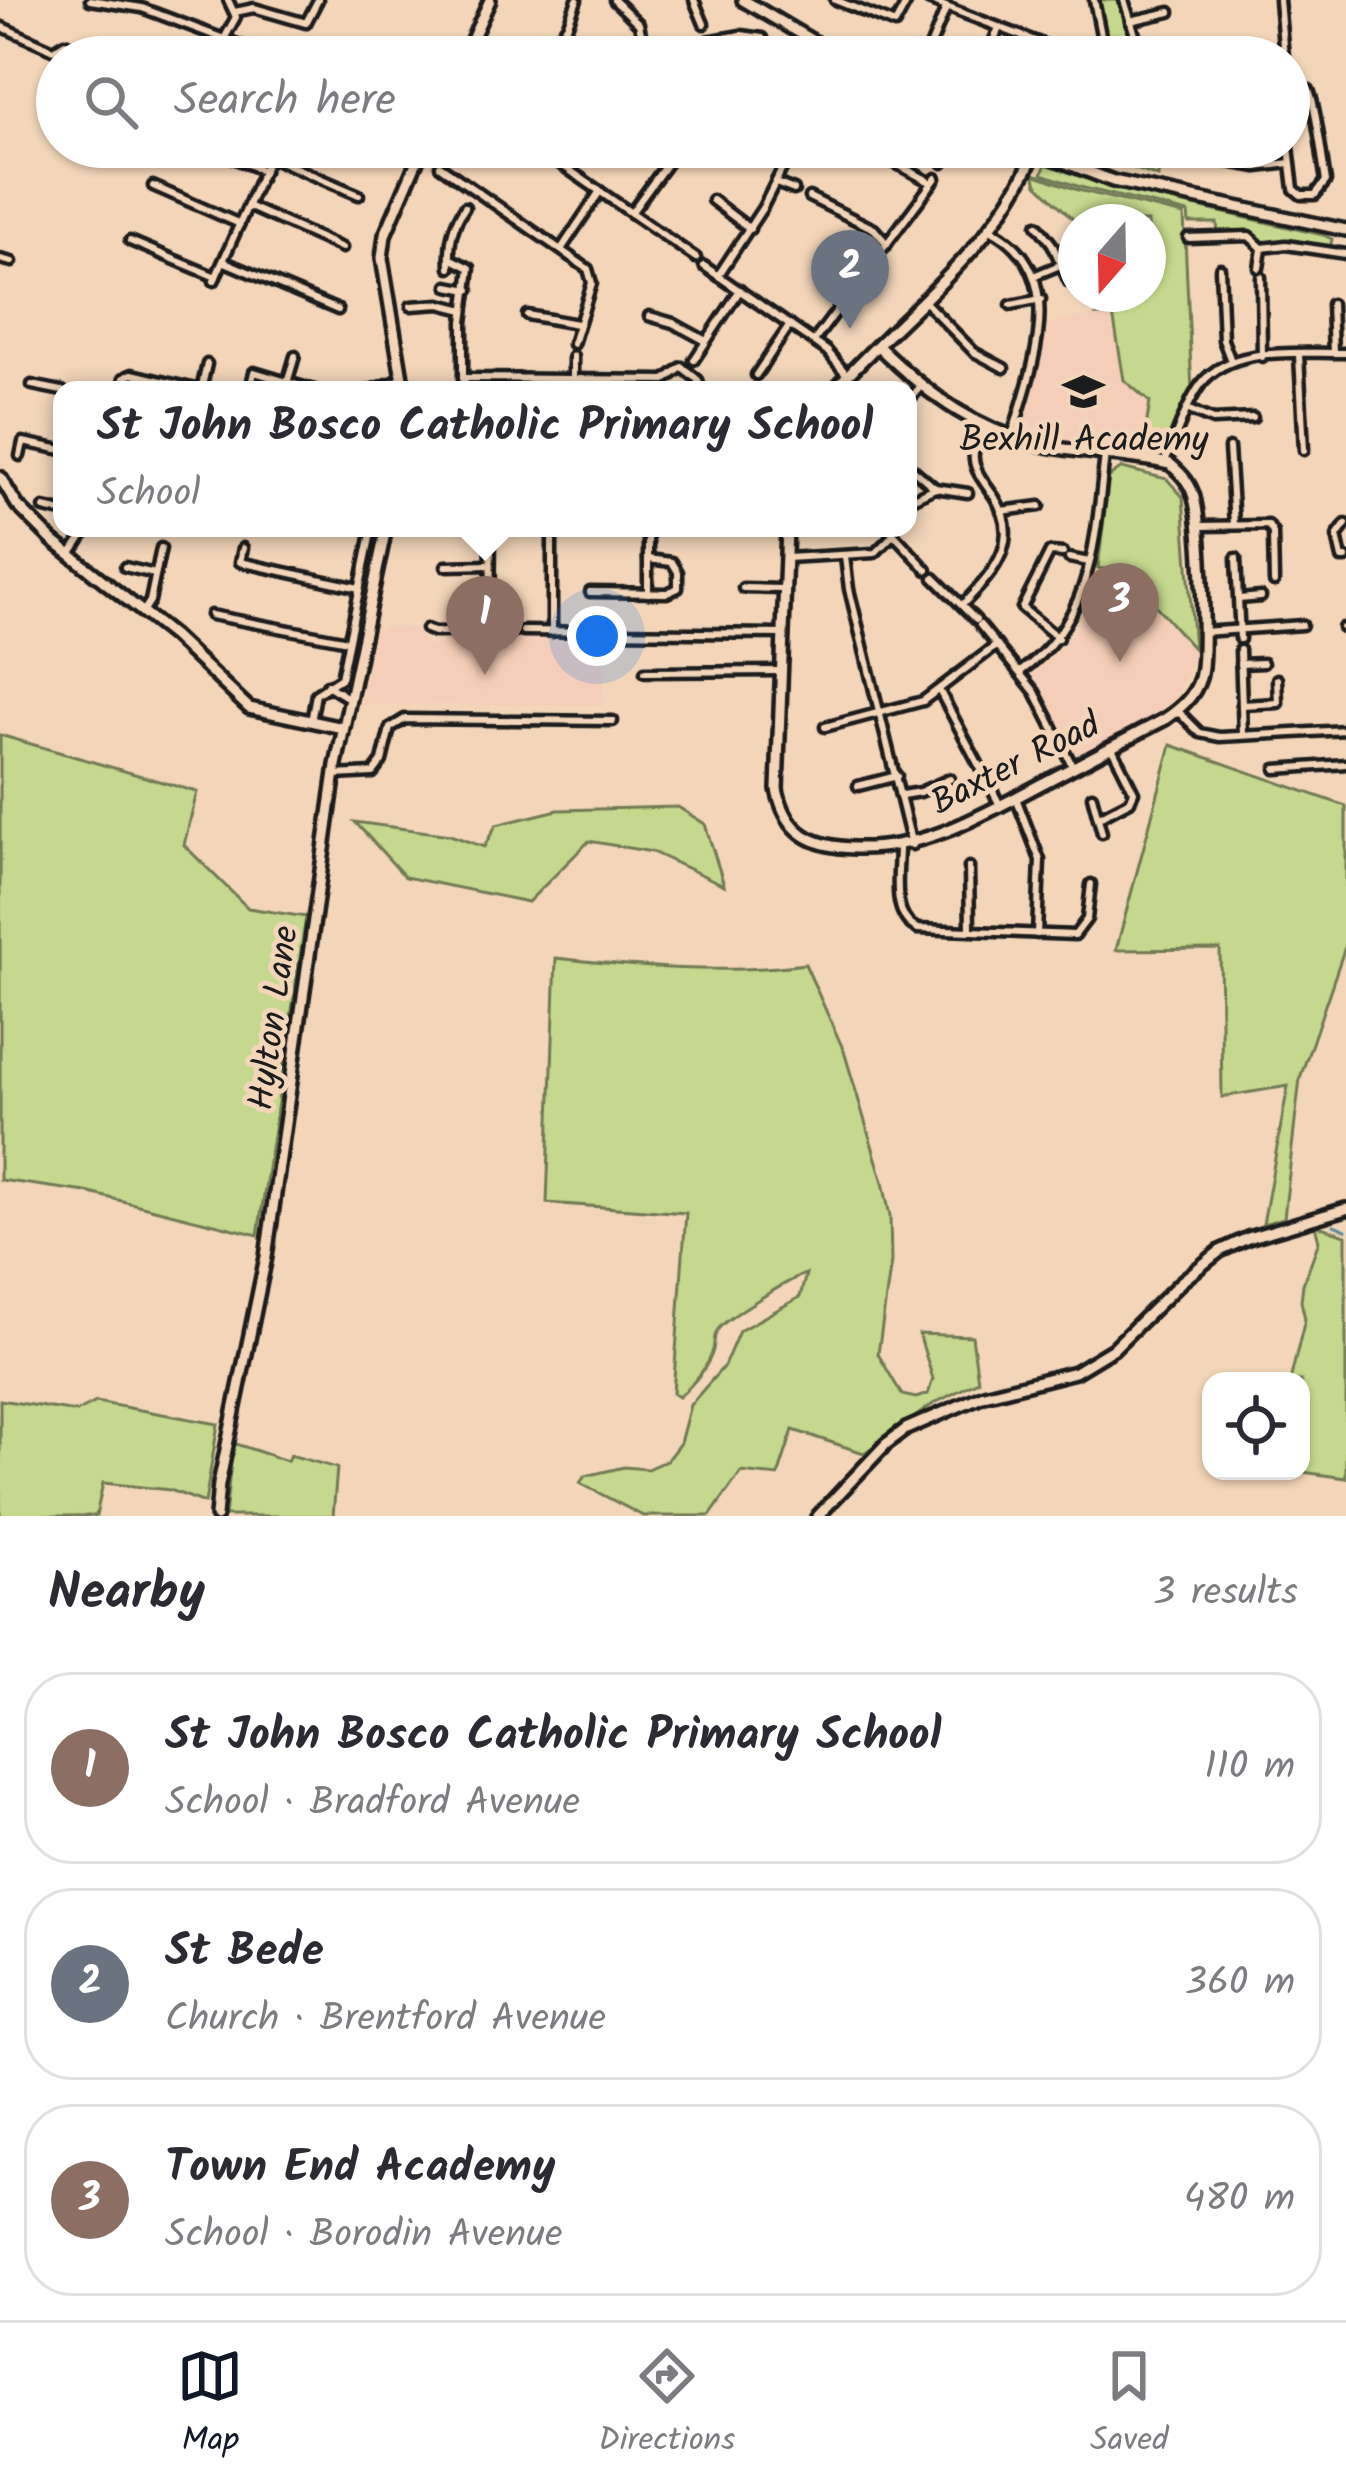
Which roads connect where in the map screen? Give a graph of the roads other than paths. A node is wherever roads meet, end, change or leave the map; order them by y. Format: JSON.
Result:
{"nodes":[{"id":1,"x":90,"y":0,"type":"edge"},
{"id":2,"x":228,"y":0,"type":"edge"},
{"id":3,"x":319,"y":0,"type":"edge"},
{"id":4,"x":490,"y":0,"type":"edge"},
{"id":5,"x":614,"y":0,"type":"edge"},
{"id":6,"x":694,"y":0,"type":"edge"},
{"id":7,"x":743,"y":0,"type":"edge"},
{"id":8,"x":835,"y":0,"type":"edge"},
{"id":9,"x":908,"y":0,"type":"edge"},
{"id":10,"x":928,"y":0,"type":"edge"},
{"id":11,"x":1094,"y":0,"type":"edge"},
{"id":12,"x":1124,"y":0,"type":"edge"},
{"id":13,"x":1279,"y":0,"type":"edge"},
{"id":14,"x":574,"y":1,"type":"edge"},
{"id":15,"x":946,"y":8,"type":"junction"},
{"id":16,"x":235,"y":12,"type":"junction"},
{"id":17,"x":1170,"y":12,"type":"dead end"},
{"id":18,"x":1130,"y":21,"type":"junction"},
{"id":19,"x":704,"y":24,"type":"dead end"},
{"id":20,"x":0,"y":26,"type":"edge"},
{"id":21,"x":998,"y":29,"type":"junction"},
{"id":22,"x":216,"y":36,"type":"edge"},
{"id":23,"x":226,"y":36,"type":"edge"},
{"id":24,"x":474,"y":36,"type":"edge"},
{"id":25,"x":559,"y":36,"type":"edge"},
{"id":26,"x":640,"y":36,"type":"edge"},
{"id":27,"x":804,"y":36,"type":"edge"},
{"id":28,"x":935,"y":36,"type":"edge"},
{"id":29,"x":995,"y":36,"type":"edge"},
{"id":30,"x":1018,"y":36,"type":"edge"},
{"id":31,"x":1101,"y":36,"type":"edge"},
{"id":32,"x":1135,"y":36,"type":"edge"},
{"id":33,"x":1282,"y":36,"type":"edge"},
{"id":34,"x":36,"y":42,"type":"edge"},
{"id":35,"x":1310,"y":91,"type":"edge"},
{"id":36,"x":257,"y":168,"type":"edge"},
{"id":37,"x":265,"y":168,"type":"edge"},
{"id":38,"x":296,"y":168,"type":"edge"},
{"id":39,"x":414,"y":168,"type":"edge"},
{"id":40,"x":442,"y":168,"type":"edge"},
{"id":41,"x":567,"y":168,"type":"edge"},
{"id":42,"x":662,"y":168,"type":"edge"},
{"id":43,"x":783,"y":168,"type":"edge"},
{"id":44,"x":908,"y":168,"type":"edge"},
{"id":45,"x":1027,"y":168,"type":"edge"},
{"id":46,"x":1083,"y":168,"type":"edge"},
{"id":47,"x":1291,"y":168,"type":"edge"},
{"id":48,"x":264,"y":171,"type":"junction"},
{"id":49,"x":776,"y":183,"type":"junction"},
{"id":50,"x":153,"y":186,"type":"dead end"},
{"id":51,"x":794,"y":190,"type":"dead end"},
{"id":52,"x":600,"y":191,"type":"junction"},
{"id":53,"x":359,"y":195,"type":"dead end"},
{"id":54,"x":809,"y":197,"type":"dead end"},
{"id":55,"x":712,"y":200,"type":"dead end"},
{"id":56,"x":250,"y":207,"type":"junction"},
{"id":57,"x":465,"y":207,"type":"dead end"},
{"id":58,"x":631,"y":213,"type":"junction"},
{"id":59,"x":240,"y":224,"type":"junction"},
{"id":60,"x":1036,"y":225,"type":"dead end"},
{"id":61,"x":750,"y":230,"type":"junction"},
{"id":62,"x":992,"y":230,"type":"junction"},
{"id":63,"x":1346,"y":230,"type":"edge"},
{"id":64,"x":1188,"y":238,"type":"dead end"},
{"id":65,"x":130,"y":241,"type":"dead end"},
{"id":66,"x":887,"y":244,"type":"junction"},
{"id":67,"x":342,"y":248,"type":"dead end"},
{"id":68,"x":562,"y":248,"type":"junction"},
{"id":69,"x":1262,"y":248,"type":"junction"},
{"id":70,"x":1346,"y":254,"type":"edge"},
{"id":71,"x":450,"y":258,"type":"junction"},
{"id":72,"x":696,"y":258,"type":"dead end"},
{"id":73,"x":0,"y":259,"type":"edge"},
{"id":74,"x":1058,"y":259,"type":"edge"},
{"id":75,"x":12,"y":262,"type":"dead end"},
{"id":76,"x":225,"y":262,"type":"junction"},
{"id":77,"x":1058,"y":265,"type":"edge"},
{"id":78,"x":704,"y":266,"type":"dead end"},
{"id":79,"x":450,"y":268,"type":"dead end"},
{"id":80,"x":1220,"y":268,"type":"dead end"},
{"id":81,"x":1036,"y":275,"type":"junction"},
{"id":82,"x":718,"y":276,"type":"junction"},
{"id":83,"x":448,"y":286,"type":"dead end"},
{"id":84,"x":469,"y":290,"type":"junction"},
{"id":85,"x":740,"y":290,"type":"junction"},
{"id":86,"x":1041,"y":299,"type":"junction"},
{"id":87,"x":924,"y":301,"type":"junction"},
{"id":88,"x":1331,"y":304,"type":"dead end"},
{"id":89,"x":1011,"y":305,"type":"dead end"},
{"id":90,"x":411,"y":306,"type":"dead end"},
{"id":91,"x":338,"y":310,"type":"dead end"},
{"id":92,"x":464,"y":310,"type":"junction"},
{"id":93,"x":527,"y":315,"type":"dead end"},
{"id":94,"x":649,"y":316,"type":"dead end"},
{"id":95,"x":577,"y":324,"type":"junction"},
{"id":96,"x":790,"y":325,"type":"junction"},
{"id":97,"x":706,"y":341,"type":"junction"},
{"id":98,"x":814,"y":341,"type":"junction"},
{"id":99,"x":574,"y":344,"type":"dead end"},
{"id":100,"x":878,"y":346,"type":"junction"},
{"id":101,"x":1346,"y":352,"type":"edge"},
{"id":102,"x":1333,"y":353,"type":"junction"},
{"id":103,"x":1299,"y":355,"type":"junction"},
{"id":104,"x":295,"y":356,"type":"dead end"},
{"id":105,"x":573,"y":356,"type":"dead end"},
{"id":106,"x":1262,"y":357,"type":"junction"},
{"id":107,"x":694,"y":360,"type":"dead end"},
{"id":108,"x":1231,"y":361,"type":"junction"},
{"id":109,"x":207,"y":364,"type":"dead end"},
{"id":110,"x":1004,"y":368,"type":"dead end"},
{"id":111,"x":756,"y":375,"type":"dead end"},
{"id":112,"x":847,"y":375,"type":"junction"},
{"id":113,"x":464,"y":378,"type":"joint"},
{"id":114,"x":573,"y":379,"type":"junction"},
{"id":115,"x":609,"y":379,"type":"joint"},
{"id":116,"x":123,"y":381,"type":"edge"},
{"id":117,"x":162,"y":381,"type":"edge"},
{"id":118,"x":202,"y":381,"type":"edge"},
{"id":119,"x":252,"y":381,"type":"edge"},
{"id":120,"x":273,"y":381,"type":"edge"},
{"id":121,"x":288,"y":381,"type":"edge"},
{"id":122,"x":402,"y":381,"type":"edge"},
{"id":123,"x":698,"y":381,"type":"edge"},
{"id":124,"x":842,"y":381,"type":"edge"},
{"id":125,"x":916,"y":381,"type":"edge"},
{"id":126,"x":917,"y":382,"type":"edge"},
{"id":127,"x":32,"y":385,"type":"dead end"},
{"id":128,"x":921,"y":386,"type":"junction"},
{"id":129,"x":53,"y":390,"type":"edge"},
{"id":130,"x":917,"y":391,"type":"edge"},
{"id":131,"x":1189,"y":410,"type":"junction"},
{"id":132,"x":1253,"y":418,"type":"dead end"},
{"id":133,"x":986,"y":427,"type":"junction"},
{"id":134,"x":1012,"y":436,"type":"junction"},
{"id":135,"x":53,"y":448,"type":"edge"},
{"id":136,"x":1229,"y":448,"type":"dead end"},
{"id":137,"x":1304,"y":450,"type":"dead end"},
{"id":138,"x":1105,"y":455,"type":"junction"},
{"id":139,"x":20,"y":456,"type":"dead end"},
{"id":140,"x":1164,"y":463,"type":"junction"},
{"id":141,"x":917,"y":473,"type":"edge"},
{"id":142,"x":0,"y":477,"type":"edge"},
{"id":143,"x":935,"y":488,"type":"junction"},
{"id":144,"x":968,"y":493,"type":"dead end"},
{"id":145,"x":917,"y":497,"type":"edge"},
{"id":146,"x":1040,"y":506,"type":"dead end"},
{"id":147,"x":44,"y":508,"type":"dead end"},
{"id":148,"x":53,"y":510,"type":"edge"},
{"id":149,"x":1001,"y":511,"type":"junction"},
{"id":150,"x":1234,"y":524,"type":"junction"},
{"id":151,"x":1346,"y":524,"type":"edge"},
{"id":152,"x":1197,"y":526,"type":"junction"},
{"id":153,"x":82,"y":537,"type":"edge"},
{"id":154,"x":370,"y":537,"type":"edge"},
{"id":155,"x":384,"y":537,"type":"edge"},
{"id":156,"x":491,"y":537,"type":"edge"},
{"id":157,"x":552,"y":537,"type":"edge"},
{"id":158,"x":648,"y":537,"type":"edge"},
{"id":159,"x":786,"y":537,"type":"edge"},
{"id":160,"x":887,"y":537,"type":"edge"},
{"id":161,"x":897,"y":537,"type":"edge"},
{"id":162,"x":161,"y":548,"type":"dead end"},
{"id":163,"x":243,"y":548,"type":"dead end"},
{"id":164,"x":70,"y":555,"type":"junction"},
{"id":165,"x":845,"y":556,"type":"junction"},
{"id":166,"x":1346,"y":557,"type":"edge"},
{"id":167,"x":784,"y":558,"type":"junction"},
{"id":168,"x":1236,"y":558,"type":"dead end"},
{"id":169,"x":648,"y":559,"type":"junction"},
{"id":170,"x":1091,"y":562,"type":"junction"},
{"id":171,"x":490,"y":565,"type":"junction"},
{"id":172,"x":446,"y":566,"type":"dead end"},
{"id":173,"x":125,"y":567,"type":"dead end"},
{"id":174,"x":927,"y":570,"type":"dead end"},
{"id":175,"x":155,"y":574,"type":"junction"},
{"id":176,"x":934,"y":578,"type":"dead end"},
{"id":177,"x":1274,"y":582,"type":"dead end"},
{"id":178,"x":743,"y":588,"type":"dead end"},
{"id":179,"x":358,"y":589,"type":"junction"},
{"id":180,"x":782,"y":589,"type":"junction"},
{"id":181,"x":590,"y":592,"type":"dead end"},
{"id":182,"x":648,"y":593,"type":"junction"},
{"id":183,"x":1261,"y":597,"type":"dead end"},
{"id":184,"x":1239,"y":599,"type":"junction"},
{"id":185,"x":962,"y":604,"type":"junction"},
{"id":186,"x":143,"y":612,"type":"junction"},
{"id":187,"x":211,"y":615,"type":"dead end"},
{"id":188,"x":1303,"y":625,"type":"dead end"},
{"id":189,"x":426,"y":628,"type":"dead end"},
{"id":190,"x":1239,"y":629,"type":"junction"},
{"id":191,"x":490,"y":632,"type":"junction"},
{"id":192,"x":552,"y":632,"type":"junction"},
{"id":193,"x":1202,"y":632,"type":"junction"},
{"id":194,"x":782,"y":634,"type":"junction"},
{"id":195,"x":1058,"y":638,"type":"junction"},
{"id":196,"x":1240,"y":639,"type":"dead end"},
{"id":197,"x":348,"y":641,"type":"junction"},
{"id":198,"x":997,"y":645,"type":"junction"},
{"id":199,"x":1240,"y":650,"type":"dead end"},
{"id":200,"x":1263,"y":663,"type":"dead end"},
{"id":201,"x":1240,"y":664,"type":"junction"},
{"id":202,"x":780,"y":671,"type":"junction"},
{"id":203,"x":645,"y":672,"type":"dead end"},
{"id":204,"x":1020,"y":672,"type":"junction"},
{"id":205,"x":1277,"y":679,"type":"dead end"},
{"id":206,"x":326,"y":685,"type":"junction"},
{"id":207,"x":939,"y":690,"type":"junction"},
{"id":208,"x":350,"y":699,"type":"junction"},
{"id":209,"x":1242,"y":704,"type":"junction"},
{"id":210,"x":1178,"y":710,"type":"junction"},
{"id":211,"x":880,"y":714,"type":"junction"},
{"id":212,"x":614,"y":721,"type":"dead end"},
{"id":213,"x":311,"y":722,"type":"junction"},
{"id":214,"x":825,"y":727,"type":"dead end"},
{"id":215,"x":343,"y":728,"type":"junction"},
{"id":216,"x":1346,"y":730,"type":"edge"},
{"id":217,"x":1243,"y":736,"type":"junction"},
{"id":218,"x":1112,"y":746,"type":"junction"},
{"id":219,"x":1346,"y":764,"type":"edge"},
{"id":220,"x":1073,"y":767,"type":"junction"},
{"id":221,"x":1276,"y":769,"type":"dead end"},
{"id":222,"x":334,"y":775,"type":"junction"},
{"id":223,"x":897,"y":776,"type":"junction"},
{"id":224,"x":950,"y":778,"type":"dead end"},
{"id":225,"x":858,"y":786,"type":"dead end"},
{"id":226,"x":902,"y":795,"type":"junction"},
{"id":227,"x":1092,"y":796,"type":"dead end"},
{"id":228,"x":1016,"y":797,"type":"junction"},
{"id":229,"x":1000,"y":805,"type":"junction"},
{"id":230,"x":1099,"y":817,"type":"junction"},
{"id":231,"x":1102,"y":833,"type":"dead end"},
{"id":232,"x":912,"y":844,"type":"junction"},
{"id":233,"x":899,"y":847,"type":"junction"},
{"id":234,"x":970,"y":867,"type":"dead end"},
{"id":235,"x":1091,"y":884,"type":"dead end"},
{"id":236,"x":970,"y":929,"type":"junction"},
{"id":237,"x":1037,"y":934,"type":"junction"},
{"id":238,"x":1346,"y":1209,"type":"edge"},
{"id":239,"x":216,"y":1516,"type":"edge"},
{"id":240,"x":818,"y":1516,"type":"edge"}],
"edges":[{"from":1,"to":22,"type":"street"},
{"from":2,"to":16,"type":"street"},
{"from":3,"to":16,"type":"street"},
{"from":4,"to":24,"type":"street"},
{"from":5,"to":26,"type":"street"},
{"from":6,"to":19,"type":"street"},
{"from":7,"to":27,"type":"street"},
{"from":8,"to":9,"type":"street"},
{"from":10,"to":15,"type":"street"},
{"from":11,"to":31,"type":"street"},
{"from":12,"to":18,"type":"street"},
{"from":13,"to":33,"type":"street"},
{"from":14,"to":25,"type":"street"},
{"from":15,"to":21,"type":"street"},
{"from":15,"to":28,"type":"street"},
{"from":16,"to":23,"type":"street"},
{"from":17,"to":18,"type":"street"},
{"from":18,"to":32,"type":"street"},
{"from":20,"to":34,"type":"street"},
{"from":21,"to":29,"type":"street"},
{"from":21,"to":30,"type":"street"},
{"from":35,"to":47,"type":"street"},
{"from":36,"to":48,"type":"street"},
{"from":37,"to":48,"type":"street"},
{"from":38,"to":53,"type":"street"},
{"from":39,"to":122,"type":"street"},
{"from":40,"to":68,"type":"street"},
{"from":41,"to":52,"type":"street"},
{"from":42,"to":58,"type":"street"},
{"from":43,"to":49,"type":"street"},
{"from":44,"to":66,"type":"street"},
{"from":45,"to":62,"type":"street"},
{"from":46,"to":63,"type":"street"},
{"from":48,"to":56,"type":"street"},
{"from":49,"to":51,"type":"street"},
{"from":49,"to":61,"type":"street"},
{"from":50,"to":59,"type":"street"},
{"from":52,"to":58,"type":"street"},
{"from":52,"to":68,"type":"street"},
{"from":54,"to":66,"type":"street"},
{"from":55,"to":61,"type":"street"},
{"from":56,"to":59,"type":"street"},
{"from":56,"to":67,"type":"street"},
{"from":57,"to":71,"type":"street"},
{"from":58,"to":72,"type":"street"},
{"from":59,"to":76,"type":"street"},
{"from":60,"to":74,"type":"street"},
{"from":61,"to":82,"type":"street"},
{"from":62,"to":81,"type":"street"},
{"from":62,"to":87,"type":"street"},
{"from":64,"to":69,"type":"street"},
{"from":65,"to":76,"type":"street"},
{"from":66,"to":98,"type":"street"},
{"from":68,"to":95,"type":"street"},
{"from":69,"to":70,"type":"street"},
{"from":69,"to":106,"type":"street"},
{"from":71,"to":79,"type":"street"},
{"from":71,"to":84,"type":"street"},
{"from":73,"to":75,"type":"street"},
{"from":76,"to":91,"type":"street"},
{"from":77,"to":81,"type":"street"},
{"from":78,"to":82,"type":"street"},
{"from":80,"to":108,"type":"street"},
{"from":81,"to":86,"type":"street"},
{"from":82,"to":85,"type":"street"},
{"from":83,"to":84,"type":"street"},
{"from":84,"to":92,"type":"street"},
{"from":85,"to":96,"type":"street"},
{"from":85,"to":97,"type":"street"},
{"from":86,"to":89,"type":"street"},
{"from":86,"to":134,"type":"street"},
{"from":87,"to":100,"type":"street"},
{"from":87,"to":110,"type":"street"},
{"from":88,"to":102,"type":"street"},
{"from":90,"to":92,"type":"street"},
{"from":92,"to":113,"type":"street"},
{"from":93,"to":95,"type":"street"},
{"from":94,"to":97,"type":"street"},
{"from":95,"to":99,"type":"street"},
{"from":96,"to":98,"type":"street"},
{"from":96,"to":111,"type":"street"},
{"from":97,"to":107,"type":"street"},
{"from":98,"to":112,"type":"street"},
{"from":100,"to":112,"type":"street"},
{"from":100,"to":125,"type":"street"},
{"from":101,"to":102,"type":"street"},
{"from":102,"to":103,"type":"street"},
{"from":103,"to":106,"type":"street"},
{"from":103,"to":137,"type":"street"},
{"from":104,"to":121,"type":"street"},
{"from":105,"to":114,"type":"street"},
{"from":106,"to":108,"type":"street"},
{"from":108,"to":131,"type":"street"},
{"from":109,"to":118,"type":"street"},
{"from":112,"to":124,"type":"street"},
{"from":113,"to":114,"type":"street"},
{"from":114,"to":115,"type":"street"},
{"from":115,"to":123,"type":"street"},
{"from":116,"to":117,"type":"street"},
{"from":119,"to":120,"type":"street"},
{"from":126,"to":128,"type":"street"},
{"from":127,"to":129,"type":"street"},
{"from":128,"to":130,"type":"street"},
{"from":128,"to":133,"type":"street"},
{"from":131,"to":132,"type":"street"},
{"from":131,"to":140,"type":"street"},
{"from":133,"to":134,"type":"street"},
{"from":133,"to":149,"type":"street"},
{"from":134,"to":138,"type":"street"},
{"from":135,"to":139,"type":"street"},
{"from":136,"to":150,"type":"street"},
{"from":138,"to":140,"type":"street"},
{"from":138,"to":170,"type":"street"},
{"from":140,"to":152,"type":"street"},
{"from":141,"to":143,"type":"street"},
{"from":142,"to":164,"type":"street"},
{"from":143,"to":144,"type":"street"},
{"from":143,"to":145,"type":"street"},
{"from":146,"to":149,"type":"street"},
{"from":147,"to":148,"type":"street"},
{"from":149,"to":185,"type":"street"},
{"from":150,"to":152,"type":"street"},
{"from":150,"to":177,"type":"street"},
{"from":151,"to":166,"type":"street"},
{"from":152,"to":193,"type":"street"},
{"from":153,"to":164,"type":"street"},
{"from":154,"to":179,"type":"street"},
{"from":155,"to":208,"type":"street","name":"Hylton Lane"},
{"from":156,"to":171,"type":"street"},
{"from":157,"to":192,"type":"street"},
{"from":158,"to":169,"type":"street"},
{"from":159,"to":167,"type":"street","name":"Baxter Road"},
{"from":160,"to":165,"type":"street"},
{"from":161,"to":174,"type":"street"},
{"from":162,"to":175,"type":"street"},
{"from":163,"to":179,"type":"street"},
{"from":164,"to":186,"type":"street"},
{"from":165,"to":167,"type":"street"},
{"from":165,"to":211,"type":"street"},
{"from":167,"to":180,"type":"street","name":"Baxter Road"},
{"from":168,"to":184,"type":"street"},
{"from":169,"to":182,"type":"street"},
{"from":169,"to":182,"type":"street"},
{"from":170,"to":195,"type":"street"},
{"from":170,"to":195,"type":"street"},
{"from":171,"to":172,"type":"street"},
{"from":171,"to":191,"type":"street"},
{"from":173,"to":175,"type":"street"},
{"from":175,"to":186,"type":"street"},
{"from":176,"to":185,"type":"street"},
{"from":178,"to":180,"type":"street"},
{"from":179,"to":197,"type":"street"},
{"from":180,"to":194,"type":"street","name":"Baxter Road"},
{"from":181,"to":182,"type":"street"},
{"from":183,"to":184,"type":"street"},
{"from":184,"to":190,"type":"street"},
{"from":185,"to":198,"type":"street"},
{"from":186,"to":213,"type":"street"},
{"from":187,"to":197,"type":"street"},
{"from":188,"to":190,"type":"street"},
{"from":189,"to":191,"type":"street"},
{"from":190,"to":193,"type":"street"},
{"from":190,"to":196,"type":"street"},
{"from":191,"to":192,"type":"street"},
{"from":192,"to":194,"type":"street"},
{"from":193,"to":210,"type":"street"},
{"from":194,"to":202,"type":"street","name":"Baxter Road"},
{"from":195,"to":204,"type":"street"},
{"from":197,"to":206,"type":"street"},
{"from":198,"to":204,"type":"street"},
{"from":198,"to":207,"type":"street"},
{"from":199,"to":201,"type":"street"},
{"from":200,"to":201,"type":"street"},
{"from":201,"to":209,"type":"street"},
{"from":202,"to":203,"type":"street"},
{"from":202,"to":233,"type":"street","name":"Baxter Road"},
{"from":204,"to":220,"type":"street"},
{"from":205,"to":209,"type":"street"},
{"from":206,"to":208,"type":"street"},
{"from":206,"to":213,"type":"street"},
{"from":207,"to":211,"type":"street"},
{"from":207,"to":229,"type":"street"},
{"from":208,"to":215,"type":"street","name":"Hylton Lane"},
{"from":209,"to":217,"type":"street"},
{"from":210,"to":217,"type":"street"},
{"from":210,"to":218,"type":"street","name":"Baxter Road"},
{"from":211,"to":214,"type":"street"},
{"from":211,"to":223,"type":"street"},
{"from":212,"to":222,"type":"street"},
{"from":213,"to":215,"type":"street"},
{"from":215,"to":222,"type":"street","name":"Hylton Lane"},
{"from":216,"to":217,"type":"street"},
{"from":218,"to":220,"type":"street","name":"Baxter Road"},
{"from":218,"to":230,"type":"street"},
{"from":219,"to":221,"type":"street"},
{"from":220,"to":228,"type":"street","name":"Baxter Road"},
{"from":222,"to":239,"type":"street","name":"Hylton Lane"},
{"from":223,"to":225,"type":"street"},
{"from":223,"to":226,"type":"street"},
{"from":224,"to":226,"type":"street"},
{"from":226,"to":232,"type":"street"},
{"from":227,"to":230,"type":"street"},
{"from":228,"to":229,"type":"street","name":"Baxter Road"},
{"from":228,"to":237,"type":"street"},
{"from":229,"to":232,"type":"street","name":"Baxter Road"},
{"from":230,"to":231,"type":"street"},
{"from":232,"to":233,"type":"street","name":"Baxter Road"},
{"from":233,"to":236,"type":"street"},
{"from":234,"to":236,"type":"street"},
{"from":235,"to":237,"type":"street"},
{"from":236,"to":237,"type":"street"},
{"from":238,"to":240,"type":"street"}]}
